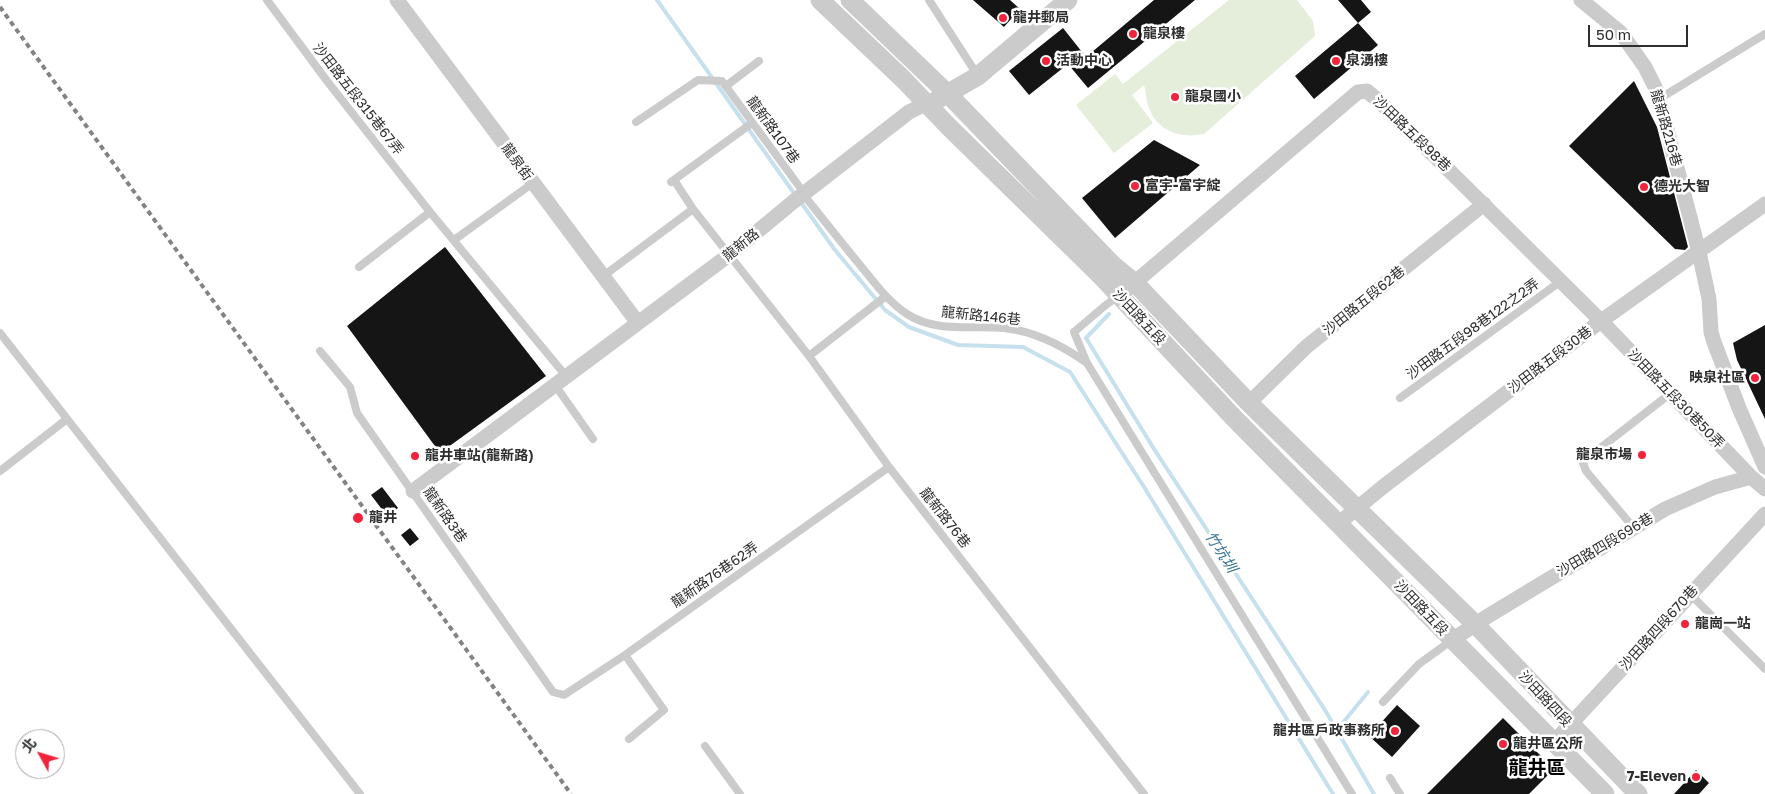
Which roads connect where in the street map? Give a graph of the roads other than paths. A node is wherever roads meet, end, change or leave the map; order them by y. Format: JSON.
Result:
{"nodes":[{"id":1,"x":267,"y":0,"type":"edge"},
{"id":2,"x":398,"y":0,"type":"edge"},
{"id":3,"x":820,"y":0,"type":"edge"},
{"id":4,"x":850,"y":0,"type":"edge"},
{"id":5,"x":929,"y":0,"type":"edge"},
{"id":6,"x":1068,"y":0,"type":"edge"},
{"id":7,"x":1581,"y":0,"type":"edge"},
{"id":8,"x":1765,"y":34,"type":"edge"},
{"id":9,"x":759,"y":61,"type":"dead end"},
{"id":10,"x":978,"y":76,"type":"junction"},
{"id":11,"x":724,"y":84,"type":"junction"},
{"id":12,"x":948,"y":94,"type":"junction"},
{"id":13,"x":1659,"y":99,"type":"junction"},
{"id":14,"x":927,"y":104,"type":"junction"},
{"id":15,"x":636,"y":122,"type":"dead end"},
{"id":16,"x":752,"y":123,"type":"junction"},
{"id":17,"x":533,"y":183,"type":"junction"},
{"id":18,"x":800,"y":196,"type":"junction"},
{"id":19,"x":1484,"y":204,"type":"junction"},
{"id":20,"x":1765,"y":204,"type":"edge"},
{"id":21,"x":693,"y":209,"type":"junction"},
{"id":22,"x":430,"y":212,"type":"junction"},
{"id":23,"x":454,"y":240,"type":"junction"},
{"id":24,"x":1699,"y":252,"type":"junction"},
{"id":25,"x":729,"y":255,"type":"junction"},
{"id":26,"x":359,"y":267,"type":"dead end"},
{"id":27,"x":602,"y":277,"type":"junction"},
{"id":28,"x":1561,"y":281,"type":"junction"},
{"id":29,"x":1135,"y":283,"type":"junction"},
{"id":30,"x":1119,"y":296,"type":"junction"},
{"id":31,"x":885,"y":297,"type":"junction"},
{"id":32,"x":1601,"y":321,"type":"junction"},
{"id":33,"x":638,"y":323,"type":"junction"},
{"id":34,"x":0,"y":333,"type":"edge"},
{"id":35,"x":320,"y":351,"type":"dead end"},
{"id":36,"x":809,"y":356,"type":"junction"},
{"id":37,"x":1087,"y":363,"type":"junction"},
{"id":38,"x":561,"y":380,"type":"junction"},
{"id":39,"x":1671,"y":394,"type":"junction"},
{"id":40,"x":1400,"y":398,"type":"dead end"},
{"id":41,"x":1249,"y":403,"type":"junction"},
{"id":42,"x":66,"y":419,"type":"junction"},
{"id":43,"x":593,"y":438,"type":"dead end"},
{"id":44,"x":889,"y":467,"type":"junction"},
{"id":45,"x":1765,"y":467,"type":"edge"},
{"id":46,"x":0,"y":471,"type":"edge"},
{"id":47,"x":1751,"y":477,"type":"junction"},
{"id":48,"x":1765,"y":489,"type":"edge"},
{"id":49,"x":413,"y":491,"type":"junction"},
{"id":50,"x":1356,"y":509,"type":"junction"},
{"id":51,"x":1765,"y":514,"type":"edge"},
{"id":52,"x":1339,"y":523,"type":"junction"},
{"id":53,"x":1633,"y":527,"type":"junction"},
{"id":54,"x":1690,"y":594,"type":"junction"},
{"id":55,"x":1475,"y":624,"type":"junction"},
{"id":56,"x":1452,"y":640,"type":"junction"},
{"id":57,"x":624,"y":655,"type":"junction"},
{"id":58,"x":1765,"y":669,"type":"edge"},
{"id":59,"x":1529,"y":682,"type":"junction"},
{"id":60,"x":553,"y":692,"type":"joint"},
{"id":61,"x":1512,"y":700,"type":"junction"},
{"id":62,"x":1382,"y":702,"type":"dead end"},
{"id":63,"x":1571,"y":725,"type":"junction"},
{"id":64,"x":629,"y":738,"type":"dead end"},
{"id":65,"x":1554,"y":742,"type":"junction"},
{"id":66,"x":705,"y":746,"type":"dead end"},
{"id":67,"x":1390,"y":778,"type":"dead end"},
{"id":68,"x":360,"y":794,"type":"edge"},
{"id":69,"x":740,"y":794,"type":"edge"},
{"id":70,"x":1144,"y":794,"type":"edge"},
{"id":71,"x":1352,"y":794,"type":"edge"},
{"id":72,"x":1400,"y":794,"type":"edge"},
{"id":73,"x":1605,"y":794,"type":"edge"},
{"id":74,"x":1638,"y":794,"type":"edge"}],
"edges":[{"from":1,"to":22,"type":"lane","name":"沙田路五段315巷67弄"},
{"from":2,"to":17,"type":"street","name":"龍泉街"},
{"from":3,"to":14,"type":"street","name":"沙田路五段"},
{"from":4,"to":12,"type":"street","name":"沙田路五段"},
{"from":5,"to":10,"type":"lane"},
{"from":6,"to":10,"type":"street","name":"龍新路"},
{"from":7,"to":13,"type":"street","name":"龍新路216巷"},
{"from":8,"to":13,"type":"lane"},
{"from":9,"to":11,"type":"lane"},
{"from":10,"to":12,"type":"street","name":"龍新路"},
{"from":11,"to":15,"type":"lane"},
{"from":11,"to":16,"type":"lane","name":"龍新路107巷"},
{"from":12,"to":14,"type":"street","name":"龍新路"},
{"from":12,"to":29,"type":"street","name":"沙田路五段"},
{"from":13,"to":24,"type":"street","name":"龍新路216巷"},
{"from":14,"to":18,"type":"street","name":"龍新路"},
{"from":14,"to":30,"type":"street","name":"沙田路五段"},
{"from":16,"to":18,"type":"lane","name":"龍新路107巷"},
{"from":16,"to":21,"type":"lane","name":"龍新路76巷"},
{"from":17,"to":23,"type":"lane"},
{"from":17,"to":27,"type":"street","name":"龍泉街"},
{"from":18,"to":25,"type":"street","name":"龍新路"},
{"from":18,"to":31,"type":"lane","name":"龍新路146巷"},
{"from":19,"to":28,"type":"street","name":"沙田路五段98巷"},
{"from":19,"to":29,"type":"street","name":"沙田路五段98巷"},
{"from":19,"to":41,"type":"street","name":"沙田路五段62巷"},
{"from":20,"to":24,"type":"street","name":"沙田路五段30巷"},
{"from":21,"to":25,"type":"lane","name":"龍新路76巷"},
{"from":21,"to":27,"type":"lane"},
{"from":22,"to":23,"type":"lane","name":"沙田路五段315巷67弄"},
{"from":22,"to":26,"type":"lane"},
{"from":23,"to":38,"type":"lane","name":"沙田路五段315巷67弄"},
{"from":24,"to":32,"type":"street","name":"沙田路五段30巷"},
{"from":24,"to":45,"type":"street","name":"龍新路216巷"},
{"from":25,"to":33,"type":"street","name":"龍新路"},
{"from":25,"to":36,"type":"lane","name":"龍新路76巷"},
{"from":27,"to":33,"type":"street","name":"龍泉街"},
{"from":28,"to":32,"type":"street","name":"沙田路五段98巷"},
{"from":28,"to":40,"type":"lane","name":"沙田路五段98巷122之2弄"},
{"from":29,"to":30,"type":"street","name":"沙田路五段98巷"},
{"from":29,"to":41,"type":"street","name":"沙田路五段"},
{"from":30,"to":37,"type":"lane"},
{"from":30,"to":52,"type":"street","name":"沙田路五段"},
{"from":31,"to":36,"type":"lane"},
{"from":31,"to":37,"type":"lane","name":"龍新路146巷"},
{"from":32,"to":39,"type":"street","name":"沙田路五段30巷50弄"},
{"from":32,"to":50,"type":"street","name":"沙田路五段30巷"},
{"from":33,"to":38,"type":"street","name":"龍新路"},
{"from":34,"to":42,"type":"lane"},
{"from":35,"to":49,"type":"lane","name":"龍新路3巷"},
{"from":36,"to":44,"type":"lane","name":"龍新路76巷"},
{"from":37,"to":71,"type":"lane"},
{"from":38,"to":43,"type":"lane","name":"沙田路五段315巷67弄"},
{"from":38,"to":49,"type":"street","name":"龍新路"},
{"from":39,"to":47,"type":"street","name":"沙田路五段30巷50弄"},
{"from":39,"to":53,"type":"lane"},
{"from":41,"to":50,"type":"street","name":"沙田路五段"},
{"from":42,"to":46,"type":"lane"},
{"from":42,"to":68,"type":"lane"},
{"from":44,"to":57,"type":"lane","name":"龍新路76巷62弄"},
{"from":44,"to":70,"type":"lane","name":"龍新路76巷"},
{"from":47,"to":48,"type":"street"},
{"from":47,"to":53,"type":"street","name":"沙田路四段696巷"},
{"from":49,"to":60,"type":"lane","name":"龍新路3巷"},
{"from":50,"to":52,"type":"street","name":"沙田路五段30巷"},
{"from":50,"to":55,"type":"street","name":"沙田路五段"},
{"from":51,"to":54,"type":"street","name":"沙田路四段670巷"},
{"from":52,"to":56,"type":"street","name":"沙田路五段"},
{"from":53,"to":55,"type":"street","name":"沙田路四段696巷"},
{"from":54,"to":58,"type":"lane"},
{"from":54,"to":63,"type":"street","name":"沙田路四段670巷"},
{"from":55,"to":56,"type":"street","name":"沙田路四段696巷"},
{"from":55,"to":59,"type":"street","name":"沙田路四段"},
{"from":56,"to":61,"type":"street","name":"沙田路四段"},
{"from":56,"to":62,"type":"lane"},
{"from":57,"to":60,"type":"lane","name":"龍新路76巷62弄"},
{"from":57,"to":64,"type":"lane"},
{"from":59,"to":61,"type":"street"},
{"from":59,"to":63,"type":"street","name":"沙田路四段"},
{"from":61,"to":65,"type":"street","name":"沙田路四段"},
{"from":63,"to":65,"type":"street","name":"沙田路四段670巷"},
{"from":63,"to":74,"type":"street","name":"沙田路四段"},
{"from":65,"to":73,"type":"street","name":"沙田路四段"},
{"from":66,"to":69,"type":"lane"},
{"from":67,"to":72,"type":"lane"}]}
